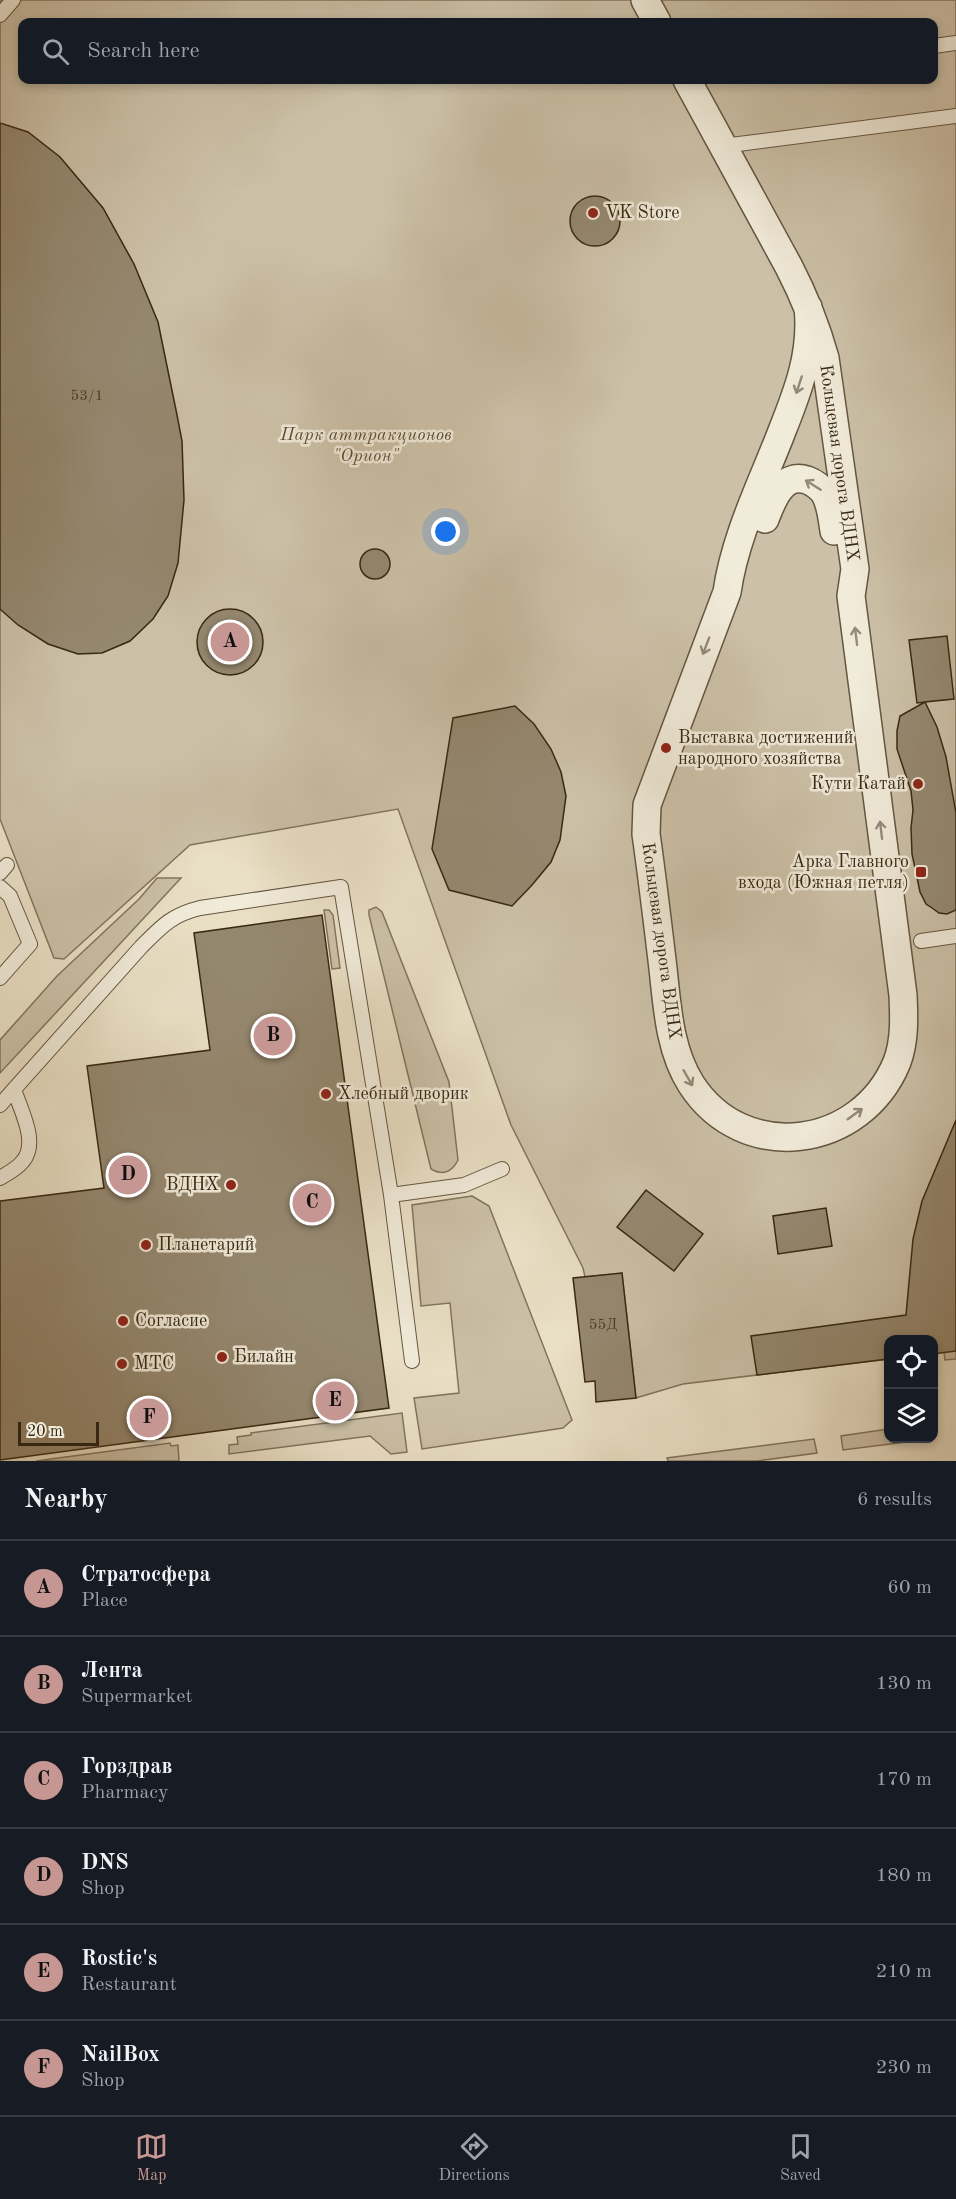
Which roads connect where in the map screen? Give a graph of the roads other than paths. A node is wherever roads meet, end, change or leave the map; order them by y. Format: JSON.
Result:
{"nodes":[{"id":1,"x":13,"y":0,"type":"edge"},
{"id":2,"x":645,"y":0,"type":"edge"},
{"id":3,"x":0,"y":15,"type":"edge"},
{"id":4,"x":655,"y":18,"type":"edge"},
{"id":5,"x":956,"y":43,"type":"edge"},
{"id":6,"x":938,"y":45,"type":"edge"},
{"id":7,"x":689,"y":84,"type":"edge"},
{"id":8,"x":956,"y":116,"type":"edge"},
{"id":9,"x":723,"y":146,"type":"junction"},
{"id":10,"x":808,"y":307,"type":"junction"},
{"id":11,"x":727,"y":592,"type":"junction"},
{"id":12,"x":851,"y":596,"type":"junction"},
{"id":13,"x":0,"y":886,"type":"edge"},
{"id":14,"x":956,"y":936,"type":"edge"},
{"id":15,"x":921,"y":941,"type":"dead end"},
{"id":16,"x":0,"y":978,"type":"edge"},
{"id":17,"x":14,"y":1089,"type":"junction"},
{"id":18,"x":0,"y":1105,"type":"edge"},
{"id":19,"x":502,"y":1168,"type":"dead end"},
{"id":20,"x":0,"y":1178,"type":"edge"},
{"id":21,"x":391,"y":1195,"type":"junction"},
{"id":22,"x":412,"y":1361,"type":"dead end"}],
"edges":[{"from":1,"to":3,"type":"lane"},
{"from":2,"to":4,"type":"street"},
{"from":5,"to":6,"type":"lane"},
{"from":7,"to":9,"type":"street","name":"Кольцевая дорога ВДНХ"},
{"from":8,"to":9,"type":"lane"},
{"from":9,"to":10,"type":"street","name":"Кольцевая дорога ВДНХ"},
{"from":10,"to":11,"type":"street","name":"Кольцевая дорога ВДНХ","one_way":true},
{"from":10,"to":12,"type":"street","name":"Кольцевая дорога ВДНХ"},
{"from":12,"to":11,"type":"street","one_way":true},
{"from":11,"to":12,"type":"street","name":"Кольцевая дорога ВДНХ","one_way":true},
{"from":13,"to":16,"type":"lane"},
{"from":14,"to":15,"type":"lane"},
{"from":17,"to":18,"type":"lane"},
{"from":17,"to":20,"type":"lane"},
{"from":17,"to":21,"type":"lane"},
{"from":19,"to":21,"type":"lane"},
{"from":21,"to":22,"type":"lane"}]}
